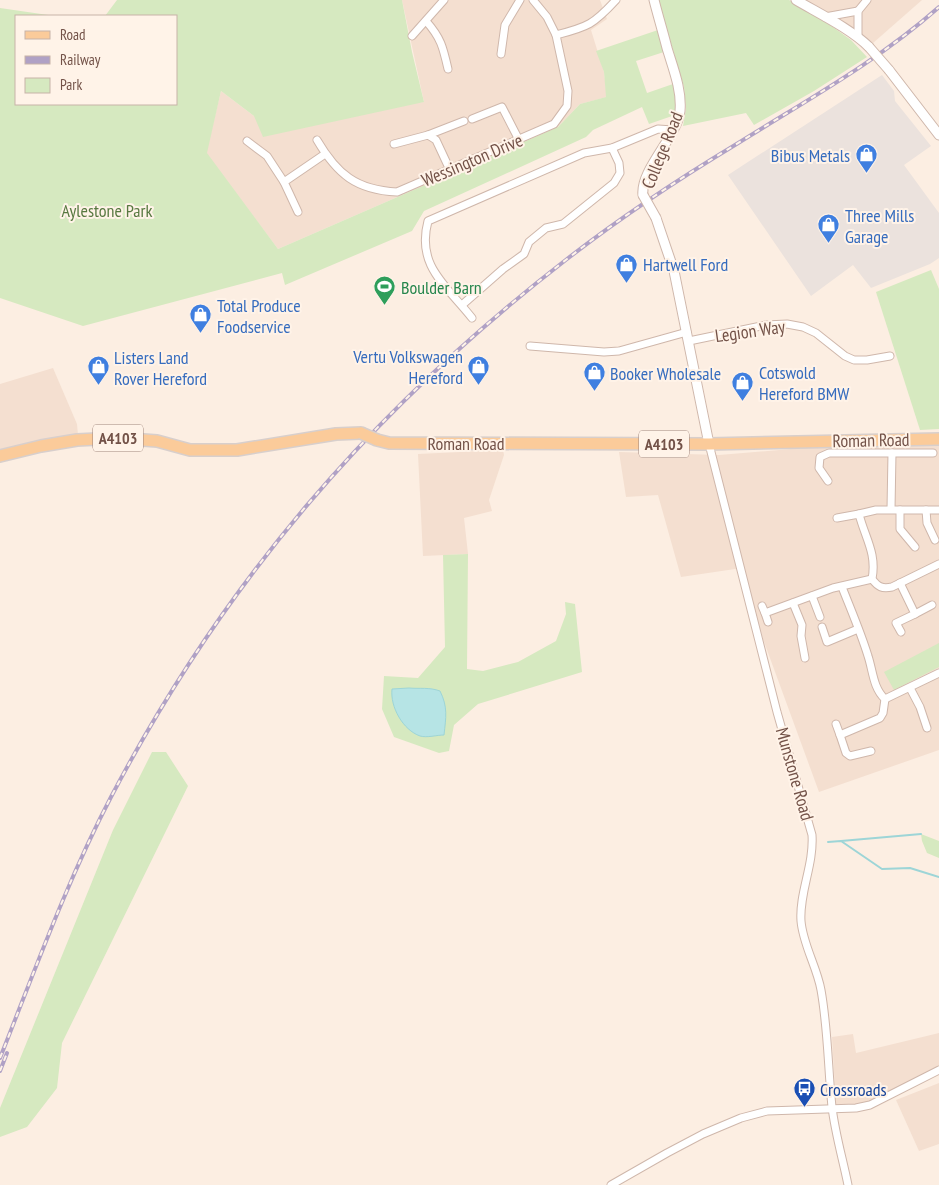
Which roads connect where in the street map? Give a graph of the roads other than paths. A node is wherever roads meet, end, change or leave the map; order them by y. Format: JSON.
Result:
{"nodes":[{"id":1,"x":444,"y":0,"type":"edge"},
{"id":2,"x":520,"y":0,"type":"edge"},
{"id":3,"x":533,"y":0,"type":"edge"},
{"id":4,"x":616,"y":0,"type":"edge"},
{"id":5,"x":654,"y":0,"type":"edge"},
{"id":6,"x":796,"y":0,"type":"edge"},
{"id":7,"x":867,"y":0,"type":"edge"},
{"id":8,"x":858,"y":11,"type":"junction"},
{"id":9,"x":826,"y":17,"type":"junction"},
{"id":10,"x":426,"y":21,"type":"junction"},
{"id":11,"x":556,"y":35,"type":"junction"},
{"id":12,"x":412,"y":36,"type":"dead end"},
{"id":13,"x":858,"y":38,"type":"junction"},
{"id":14,"x":501,"y":54,"type":"dead end"},
{"id":15,"x":448,"y":69,"type":"dead end"},
{"id":16,"x":472,"y":120,"type":"dead end"},
{"id":17,"x":464,"y":122,"type":"dead end"},
{"id":18,"x":673,"y":130,"type":"junction"},
{"id":19,"x":428,"y":135,"type":"junction"},
{"id":20,"x":939,"y":135,"type":"edge"},
{"id":21,"x":316,"y":140,"type":"dead end"},
{"id":22,"x":519,"y":140,"type":"junction"},
{"id":23,"x":248,"y":141,"type":"dead end"},
{"id":24,"x":394,"y":144,"type":"dead end"},
{"id":25,"x":612,"y":148,"type":"junction"},
{"id":26,"x":325,"y":154,"type":"junction"},
{"id":27,"x":450,"y":170,"type":"junction"},
{"id":28,"x":284,"y":182,"type":"junction"},
{"id":29,"x":298,"y":212,"type":"dead end"},
{"id":30,"x":462,"y":305,"type":"junction"},
{"id":31,"x":472,"y":318,"type":"dead end"},
{"id":32,"x":688,"y":336,"type":"junction"},
{"id":33,"x":530,"y":346,"type":"dead end"},
{"id":34,"x":890,"y":356,"type":"dead end"},
{"id":35,"x":939,"y":439,"type":"edge"},
{"id":36,"x":709,"y":444,"type":"junction"},
{"id":37,"x":892,"y":453,"type":"junction"},
{"id":38,"x":933,"y":453,"type":"dead end"},
{"id":39,"x":0,"y":456,"type":"edge"},
{"id":40,"x":828,"y":482,"type":"dead end"},
{"id":41,"x":892,"y":509,"type":"junction"},
{"id":42,"x":900,"y":510,"type":"junction"},
{"id":43,"x":926,"y":510,"type":"junction"},
{"id":44,"x":939,"y":510,"type":"edge"},
{"id":45,"x":859,"y":514,"type":"junction"},
{"id":46,"x":837,"y":518,"type":"dead end"},
{"id":47,"x":935,"y":540,"type":"dead end"},
{"id":48,"x":914,"y":547,"type":"dead end"},
{"id":49,"x":939,"y":564,"type":"edge"},
{"id":50,"x":872,"y":579,"type":"junction"},
{"id":51,"x":900,"y":583,"type":"junction"},
{"id":52,"x":842,"y":587,"type":"junction"},
{"id":53,"x":812,"y":596,"type":"junction"},
{"id":54,"x":793,"y":603,"type":"junction"},
{"id":55,"x":932,"y":605,"type":"dead end"},
{"id":56,"x":915,"y":614,"type":"junction"},
{"id":57,"x":820,"y":617,"type":"dead end"},
{"id":58,"x":768,"y":622,"type":"dead end"},
{"id":59,"x":822,"y":627,"type":"dead end"},
{"id":60,"x":858,"y":629,"type":"junction"},
{"id":61,"x":901,"y":632,"type":"dead end"},
{"id":62,"x":805,"y":658,"type":"dead end"},
{"id":63,"x":939,"y":674,"type":"edge"},
{"id":64,"x":910,"y":688,"type":"junction"},
{"id":65,"x":885,"y":699,"type":"junction"},
{"id":66,"x":836,"y":724,"type":"dead end"},
{"id":67,"x":927,"y":728,"type":"dead end"},
{"id":68,"x":840,"y":735,"type":"junction"},
{"id":69,"x":871,"y":751,"type":"dead end"},
{"id":70,"x":939,"y":1070,"type":"edge"},
{"id":71,"x":832,"y":1109,"type":"junction"},
{"id":72,"x":611,"y":1185,"type":"edge"},
{"id":73,"x":848,"y":1185,"type":"edge"}],
"edges":[{"from":1,"to":10,"type":"street"},
{"from":2,"to":14,"type":"street"},
{"from":3,"to":11,"type":"street","name":"Wessington Drive"},
{"from":4,"to":11,"type":"street"},
{"from":5,"to":18,"type":"street","name":"College Road"},
{"from":6,"to":9,"type":"street"},
{"from":7,"to":8,"type":"street"},
{"from":8,"to":9,"type":"street"},
{"from":8,"to":13,"type":"street"},
{"from":9,"to":13,"type":"street"},
{"from":10,"to":12,"type":"street"},
{"from":10,"to":15,"type":"street"},
{"from":11,"to":22,"type":"street","name":"Wessington Drive"},
{"from":13,"to":20,"type":"street","bridge":true},
{"from":16,"to":22,"type":"street"},
{"from":17,"to":19,"type":"street"},
{"from":18,"to":25,"type":"street"},
{"from":18,"to":32,"type":"street","name":"College Road","bridge":true},
{"from":19,"to":24,"type":"street"},
{"from":19,"to":27,"type":"street"},
{"from":21,"to":26,"type":"street","name":"Wessington Drive"},
{"from":22,"to":27,"type":"street","name":"Wessington Drive"},
{"from":23,"to":28,"type":"street"},
{"from":25,"to":30,"type":"street"},
{"from":25,"to":30,"type":"street"},
{"from":26,"to":27,"type":"street","name":"Wessington Drive"},
{"from":26,"to":28,"type":"street"},
{"from":28,"to":29,"type":"street"},
{"from":30,"to":31,"type":"street"},
{"from":32,"to":33,"type":"street","name":"Legion Way"},
{"from":32,"to":34,"type":"street","name":"Legion Way"},
{"from":32,"to":36,"type":"street","name":"College Road"},
{"from":35,"to":36,"type":"main road","name":"Roman Road","number":"A4103"},
{"from":36,"to":39,"type":"main road","name":"Roman Road","number":"A4103","bridge":true},
{"from":36,"to":71,"type":"street","name":"Munstone Road"},
{"from":37,"to":38,"type":"street"},
{"from":37,"to":40,"type":"street"},
{"from":37,"to":41,"type":"street"},
{"from":41,"to":42,"type":"street"},
{"from":41,"to":45,"type":"street"},
{"from":42,"to":43,"type":"street"},
{"from":42,"to":48,"type":"street"},
{"from":43,"to":44,"type":"street"},
{"from":43,"to":47,"type":"street"},
{"from":45,"to":46,"type":"street"},
{"from":45,"to":50,"type":"street"},
{"from":49,"to":51,"type":"street"},
{"from":50,"to":51,"type":"street"},
{"from":50,"to":52,"type":"street"},
{"from":51,"to":56,"type":"street"},
{"from":52,"to":53,"type":"street"},
{"from":52,"to":60,"type":"street"},
{"from":53,"to":54,"type":"street"},
{"from":53,"to":57,"type":"street"},
{"from":54,"to":58,"type":"street"},
{"from":54,"to":62,"type":"street"},
{"from":55,"to":56,"type":"street"},
{"from":56,"to":61,"type":"street"},
{"from":59,"to":60,"type":"street"},
{"from":60,"to":65,"type":"street"},
{"from":63,"to":64,"type":"street"},
{"from":64,"to":65,"type":"street"},
{"from":64,"to":67,"type":"street"},
{"from":65,"to":68,"type":"street"},
{"from":66,"to":68,"type":"street"},
{"from":68,"to":69,"type":"street"},
{"from":70,"to":71,"type":"street"},
{"from":71,"to":72,"type":"street"},
{"from":71,"to":73,"type":"street","name":"Munstone Road"}]}
